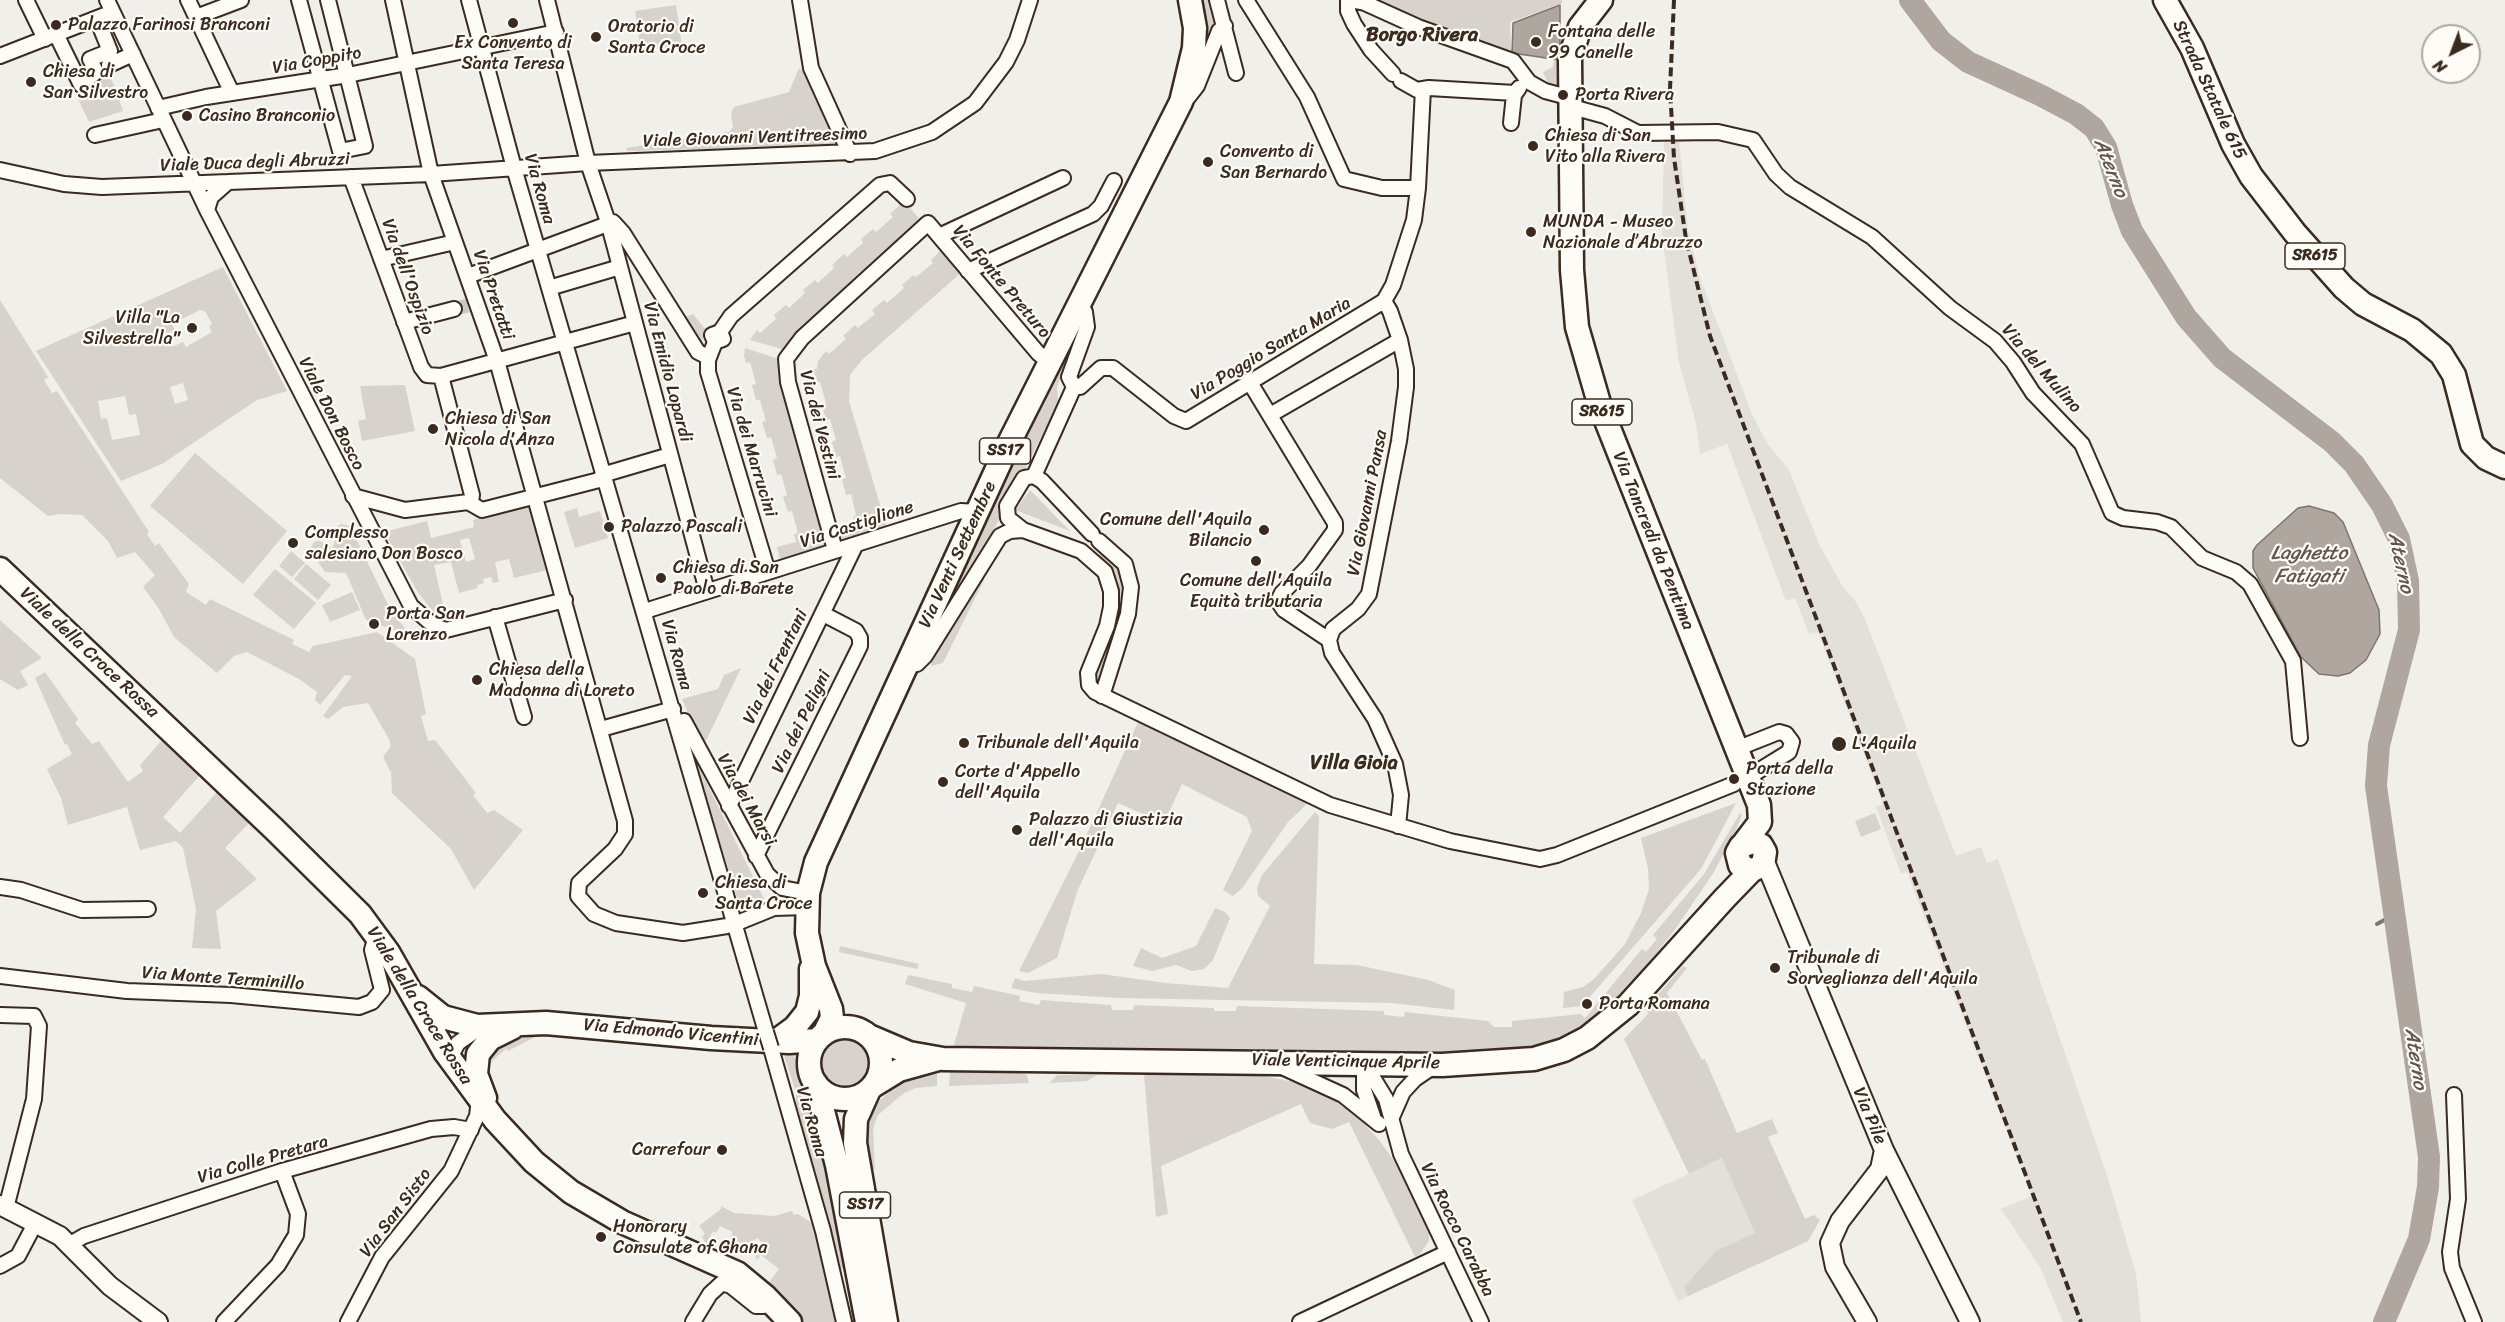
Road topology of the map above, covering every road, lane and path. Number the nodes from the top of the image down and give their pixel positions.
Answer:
1 (26, 0) edge
2 (188, 0) edge
3 (241, 0) edge
4 (299, 0) edge
5 (328, 0) edge
6 (393, 0) edge
7 (469, 0) edge
8 (547, 0) edge
9 (800, 0) edge
10 (1030, 0) edge
11 (1190, 0) edge
12 (1217, 0) edge
13 (1246, 0) edge
14 (1349, 0) edge
15 (1601, 0) edge
16 (2166, 0) edge
17 (110, 6) edge
18 (196, 17) junction
19 (97, 19) junction
20 (1225, 26) junction
21 (556, 32) junction
22 (50, 36) junction
23 (481, 47) junction
24 (133, 54) junction
25 (0, 56) edge
26 (409, 62) junction
27 (109, 65) dead end
28 (1236, 74) dead end
29 (348, 75) junction
30 (322, 80) junction
31 (1526, 80) junction
32 (1423, 89) junction
33 (232, 93) junction
34 (1515, 93) junction
35 (1567, 98) junction
36 (1181, 102) junction
37 (160, 114) junction
38 (1511, 123) dead end
39 (95, 135) dead end
40 (850, 154) junction
41 (588, 163) junction
42 (514, 168) junction
43 (0, 170) edge
44 (431, 174) junction
45 (351, 177) junction
46 (1063, 178) dead end
47 (1114, 181) dead end
48 (228, 182) junction
49 (193, 183) junction
50 (1418, 188) junction
51 (907, 199) dead end
52 (207, 210) junction
53 (608, 222) junction
54 (928, 223) joint
55 (939, 236) junction
56 (455, 242) junction
57 (538, 249) junction
58 (381, 260) junction
59 (620, 267) junction
60 (968, 271) junction
61 (468, 276) junction
62 (549, 288) junction
63 (1384, 301) junction
64 (1077, 307) junction
65 (454, 309) tunnel mouth
66 (404, 322) junction
67 (635, 323) junction
68 (1400, 340) junction
69 (565, 341) junction
70 (708, 357) junction
71 (497, 361) junction
72 (1049, 362) junction
73 (441, 376) junction
74 (1248, 381) junction
75 (1074, 387) junction
76 (1270, 415) junction
77 (670, 455) junction
78 (2505, 467) edge
79 (1034, 476) junction
80 (603, 477) junction
81 (353, 496) junction
82 (535, 497) junction
83 (471, 502) junction
84 (977, 512) junction
85 (1023, 530) junction
86 (1095, 538) junction
87 (856, 544) junction
88 (835, 550) junction
89 (1084, 553) junction
90 (0, 569) edge
91 (768, 572) junction
92 (707, 591) junction
93 (565, 600) junction
94 (645, 610) junction
95 (828, 611) junction
96 (495, 617) junction
97 (1329, 640) junction
98 (907, 665) junction
99 (1102, 696) junction
100 (672, 706) junction
101 (524, 717) dead end
102 (601, 729) junction
103 (2300, 738) dead end
104 (1736, 749) junction
105 (1740, 782) junction
106 (729, 806) junction
107 (1398, 826) junction
108 (756, 856) junction
109 (1752, 859) junction
110 (770, 878) junction
111 (0, 887) edge
112 (807, 900) junction
113 (148, 909) dead end
114 (769, 909) junction
115 (742, 921) dead end
116 (727, 926) dead end
117 (379, 938) junction
118 (809, 947) junction
119 (0, 976) edge
120 (406, 982) junction
121 (822, 985) junction
122 (0, 1015) edge
123 (525, 1024) junction
124 (482, 1026) junction
125 (865, 1033) junction
126 (821, 1036) junction
127 (771, 1041) junction
128 (943, 1059) junction
129 (1264, 1061) junction
130 (453, 1063) junction
131 (1364, 1063) junction
132 (1438, 1064) junction
133 (816, 1084) junction
134 (871, 1088) junction
135 (2454, 1095) dead end
136 (483, 1120) junction
137 (1386, 1123) junction
138 (1884, 1150) junction
139 (282, 1171) junction
140 (1869, 1185) junction
141 (1902, 1188) junction
142 (3, 1206) edge
143 (36, 1222) junction
144 (70, 1244) junction
145 (1448, 1252) junction
146 (0, 1266) edge
147 (770, 1301) junction
148 (158, 1322) edge
149 (224, 1322) edge
150 (348, 1322) edge
151 (693, 1322) edge
152 (790, 1322) edge
153 (844, 1322) edge
154 (867, 1322) edge
155 (886, 1322) edge
156 (1300, 1322) edge
157 (1481, 1322) edge
158 (1867, 1322) edge
159 (1970, 1322) edge
160 (2474, 1322) edge

1 - 22 street
2 - 18 street
3 - 18 street
4 - 30 street
5 - 29 street
6 - 26 street, Via Pretatti
7 - 23 street, Via Roma
8 - 21 street, Via Emidio Lopardi
9 - 40 street
10 - 40 street, Viale Giovanni Ventitreesimo
11 - 36 main road, Via Venti Settembre / SS17
12 - 20 street
13 - 50 street
14 - 31 street
14 - 32 street
15 - 35 main road, SR615
16 - 78 main road, Strada Statale 615 / SR615
17 - 19 street
17 - 24 street, Viale Don Bosco
18 - 33 street
19 - 22 street
19 - 22 street
20 - 28 street
20 - 36 street
21 - 23 street, Via Coppito
21 - 41 street, Via Emidio Lopardi
22 - 25 street
23 - 26 street, Via Coppito
23 - 42 street, Via Roma
24 - 27 street
24 - 37 street, Viale Don Bosco
26 - 29 street, Via Coppito
26 - 44 street, Via Pretatti
29 - 30 street, Via Coppito
29 - 30 street
30 - 33 street, Via Coppito
31 - 34 street
31 - 35 street
32 - 34 street
32 - 50 street
33 - 37 street, Via Coppito
34 - 38 street
35 - 103 street, Via del Mulino
35 - 104 main road, Via Tancredi da Pentima / SR615
36 - 64 main road, Via Venti Settembre / SS17
37 - 39 street, Via Coppito
37 - 49 street, Viale Don Bosco
40 - 41 street, Viale Giovanni Ventitreesimo
41 - 42 street, Viale Giovanni Ventitreesimo
41 - 53 street, Via Emidio Lopardi
42 - 44 street, Viale Duca degli Abruzzi
42 - 57 street, Via Roma
43 - 49 street, Viale Duca degli Abruzzi
44 - 45 street, Viale Duca degli Abruzzi
44 - 56 street, Via Pretatti
45 - 48 street, Viale Duca degli Abruzzi
45 - 58 street, Via dell'Ospizio
46 - 55 street
47 - 60 street
48 - 49 street, Viale Duca degli Abruzzi
48 - 52 street
49 - 52 street, Viale Don Bosco
50 - 63 street
51 - 70 street
52 - 81 street, Viale Don Bosco
53 - 57 street
53 - 59 street, Via Emidio Lopardi
53 - 70 street
54 - 55 street, Via Fonte Preturo
54 - 88 street, Via dei Vestini
55 - 60 street, Via Fonte Preturo
56 - 58 street
56 - 61 street, Via Pretatti
57 - 61 street
57 - 62 street, Via Roma
58 - 66 street, Via dell'Ospizio
59 - 62 street
59 - 67 street, Via Emidio Lopardi
60 - 72 street, Via Fonte Preturo
61 - 71 street, Via Pretatti
62 - 69 street, Via Roma
63 - 68 street, Via Giovanni Pansa
63 - 74 street, Via Poggio Santa Maria
64 - 72 main road, Via Venti Settembre / SS17
64 - 75 street
65 - 66 street
66 - 73 street, Via dell'Ospizio
67 - 69 street
67 - 77 street, Via Emidio Lopardi
68 - 76 street
68 - 97 street, Via Giovanni Pansa
69 - 71 street
69 - 80 street, Via Roma
70 - 91 street, Via dei Marrucini
71 - 73 street
71 - 82 street, Via Pretatti
72 - 84 main road, Via Venti Settembre / SS17
73 - 83 street
74 - 75 street, Via Poggio Santa Maria
74 - 76 street
75 - 79 street
76 - 97 street
77 - 80 street
77 - 92 street, Via Emidio Lopardi
79 - 85 street
79 - 86 street
80 - 82 street
80 - 94 street, Via Roma
81 - 83 street
81 - 96 street, Viale Don Bosco
82 - 83 street
82 - 93 street, Via Pretatti
84 - 87 street, Via Castiglione
84 - 98 main road, Via Venti Settembre / SS17
85 - 89 street
85 - 98 street
86 - 89 street
86 - 99 street
87 - 88 street, Via Castiglione
87 - 95 street, Via dei Frentani
88 - 91 street, Via Castiglione
89 - 99 street
90 - 117 main road, Viale della Croce Rossa
91 - 92 street, Via Castiglione
92 - 94 street, Via Castiglione
93 - 96 street
93 - 102 street, Via Pretatti
94 - 100 street, Via Roma
95 - 106 street, Via dei Frentani
95 - 108 street, Via dei Peligni
96 - 101 street
97 - 107 street
98 - 112 main road, Via Venti Settembre / SS17
99 - 107 street
100 - 102 street
100 - 106 street, Via dei Marsi
100 - 127 street, Via Roma
102 - 116 street, Via Pretatti
104 - 105 main road, SR615
104 - 105 street
105 - 107 street
105 - 109 main road, SR615
106 - 108 street, Via dei Marsi
108 - 110 street, Via dei Marsi
109 - 132 main road, Viale Venticinque Aprile
109 - 138 street, Via Pile
110 - 112 street
110 - 114 street
111 - 113 street
112 - 114 street
112 - 118 main road, Via Venti Settembre / SS17
114 - 115 street
117 - 119 street, Via Monte Terminillo
117 - 120 main road, Viale della Croce Rossa
118 - 121 main road, Via Venti Settembre / SS17
118 - 127 main road
120 - 124 main road, Via Edmondo Vicentini
120 - 130 main road, Viale della Croce Rossa
121 - 125 main road, Via Venti Settembre / SS17
121 - 126 main road, Via Venti Settembre / SS17
122 - 142 street
123 - 124 main road, Via Edmondo Vicentini
123 - 127 main road, Via Edmondo Vicentini
123 - 136 main road, Via Edmondo Vicentini
124 - 130 street
125 - 126 main road
125 - 128 main road, Viale Venticinque Aprile
125 - 134 main road
126 - 127 main road, Via Edmondo Vicentini
126 - 133 main road
127 - 153 street, Via Roma
128 - 129 main road, Viale Venticinque Aprile
128 - 134 main road, Viale Venticinque Aprile
129 - 131 main road, Viale Venticinque Aprile
129 - 137 street
130 - 136 main road, Viale della Croce Rossa
131 - 132 main road, Viale Venticinque Aprile
131 - 137 street, Via Rocco Carabba
132 - 137 street
133 - 134 main road
133 - 154 main road, SS17
134 - 155 main road, SS17
135 - 160 street
136 - 139 street, Via Colle Pretara
136 - 147 main road, Viale della Croce Rossa
136 - 150 street, Via San Sisto
137 - 145 street, Via Rocco Carabba
138 - 140 street
138 - 141 street, Via Pile
139 - 144 street, Via Colle Pretara
139 - 149 street
140 - 141 street
140 - 158 street
141 - 159 street, Via Pile
142 - 143 street
143 - 144 street
143 - 146 street
144 - 148 street
145 - 156 street
145 - 157 street, Via Rocco Carabba
147 - 151 street
147 - 152 main road, Viale della Croce Rossa

